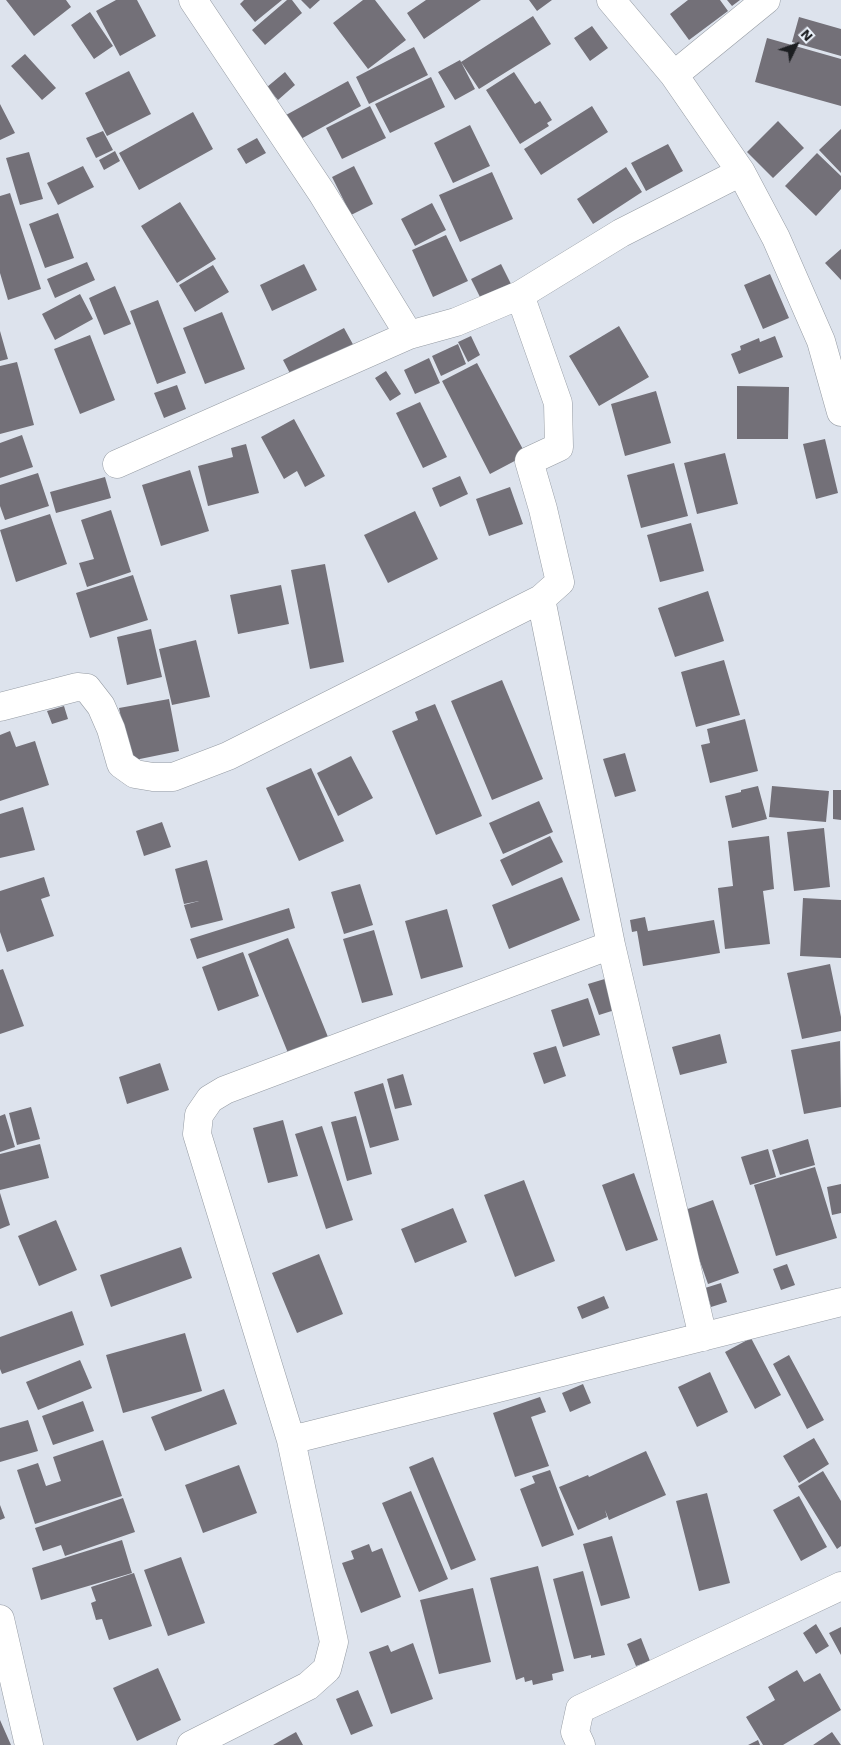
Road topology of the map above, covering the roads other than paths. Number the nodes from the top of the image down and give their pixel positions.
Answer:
1 (193, 0) edge
2 (611, 0) edge
3 (766, 0) edge
4 (674, 75) junction
5 (741, 172) junction
6 (520, 295) junction
7 (409, 335) junction
8 (831, 337) edge
9 (841, 412) edge
10 (117, 464) dead end
11 (541, 599) junction
12 (0, 708) edge
13 (611, 945) junction
14 (841, 1302) edge
15 (703, 1337) junction
16 (291, 1440) junction
17 (841, 1586) edge
18 (0, 1619) edge
19 (29, 1745) edge
20 (191, 1745) edge
21 (580, 1745) edge

1 - 7 street
2 - 4 street
3 - 4 street
4 - 5 street
5 - 6 street
5 - 8 street
6 - 7 street
6 - 11 street
7 - 10 street
8 - 9 street
11 - 12 street
11 - 13 street
13 - 15 street
13 - 16 street
14 - 15 street
15 - 16 street
16 - 20 street
17 - 21 street
18 - 19 street

